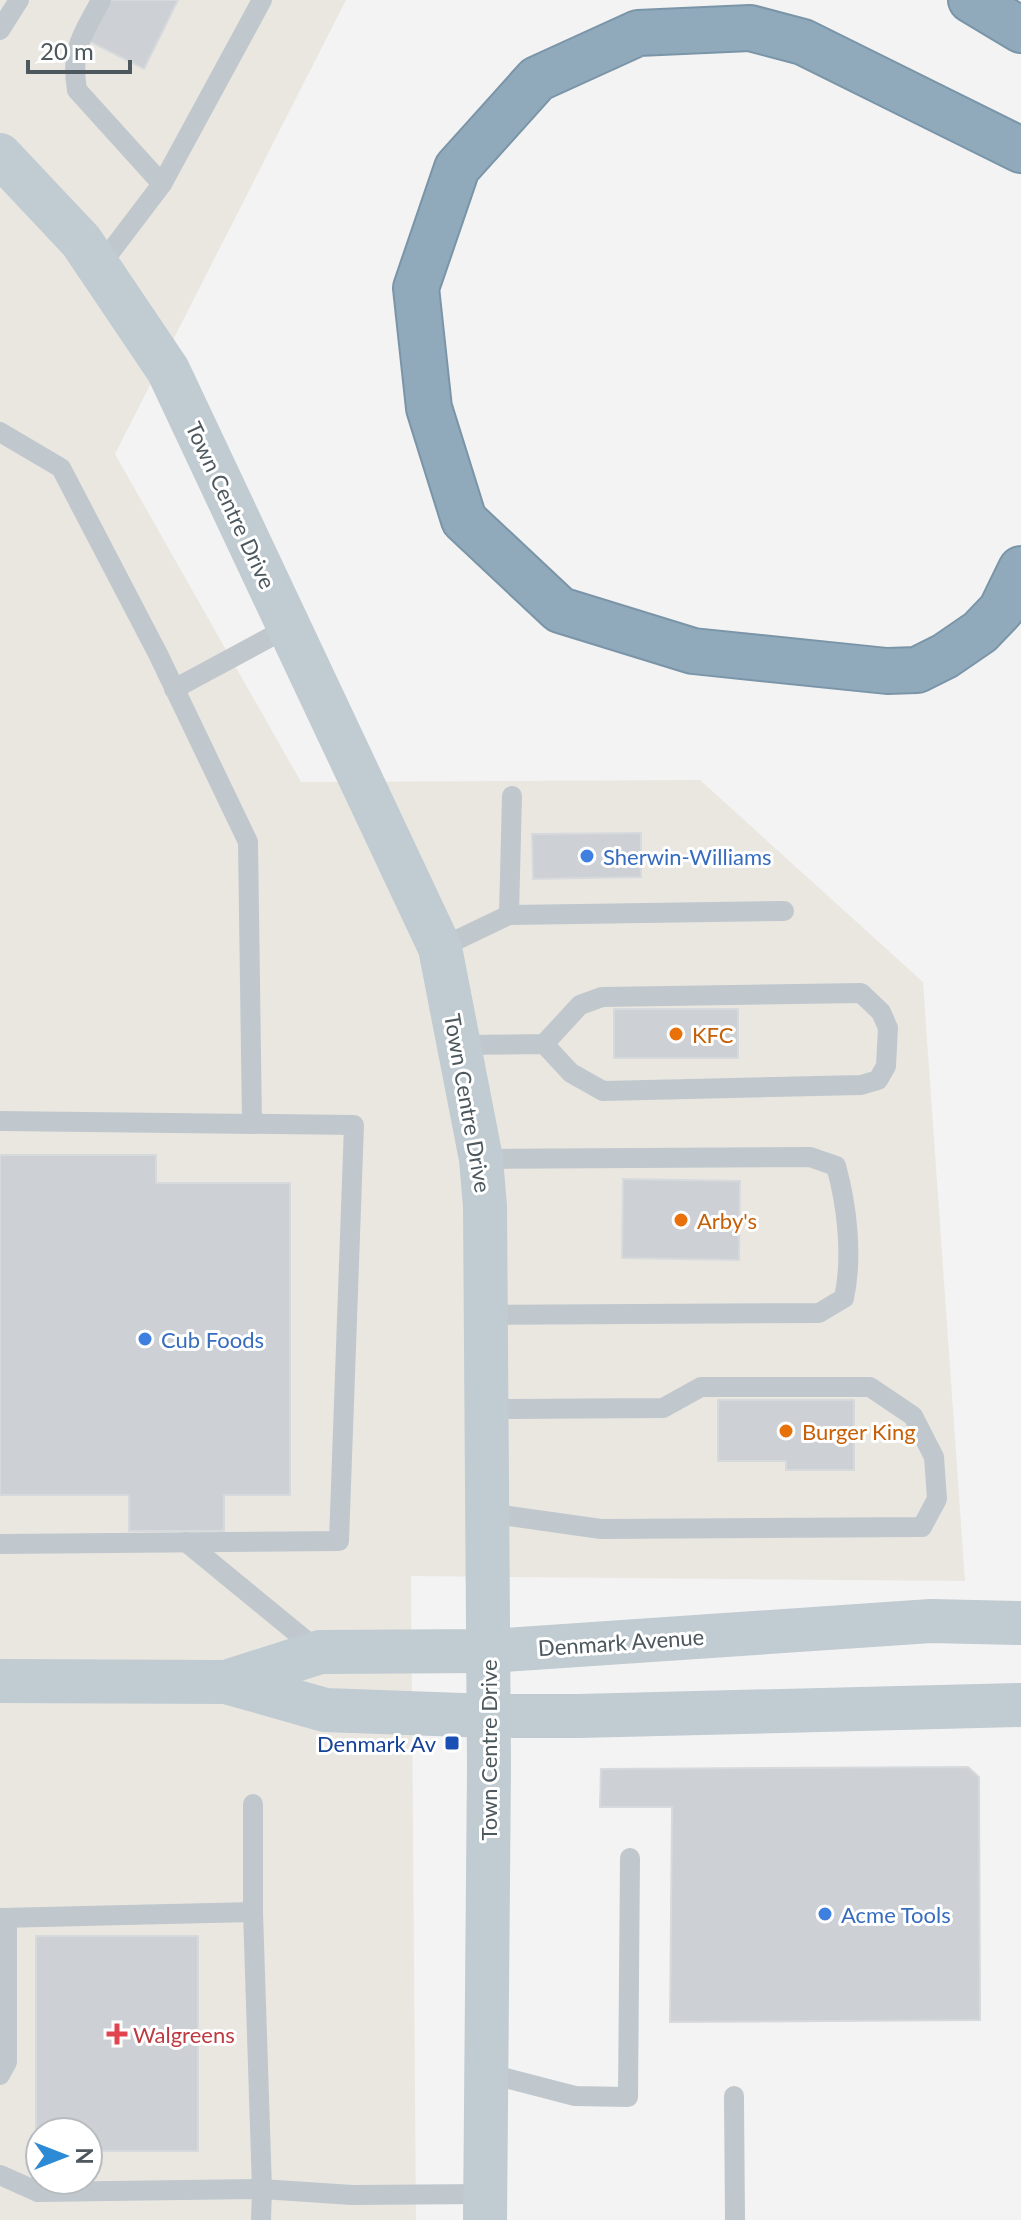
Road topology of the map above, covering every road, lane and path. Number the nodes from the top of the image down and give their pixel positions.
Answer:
1 (101, 0) edge
2 (262, 0) edge
3 (14, 2) edge
4 (0, 30) edge
5 (1021, 150) edge
6 (0, 155) edge
7 (162, 184) junction
8 (99, 267) junction
9 (0, 432) edge
10 (1021, 569) edge
11 (289, 627) junction
12 (174, 689) junction
13 (512, 796) dead end
14 (784, 911) dead end
15 (509, 915) junction
16 (440, 948) junction
17 (544, 1044) junction
18 (459, 1045) junction
19 (0, 1121) edge
20 (252, 1124) junction
21 (481, 1159) junction
22 (487, 1315) junction
23 (488, 1409) junction
24 (488, 1513) junction
25 (186, 1542) junction
26 (0, 1544) edge
27 (1021, 1623) edge
28 (489, 1651) junction
29 (320, 1652) junction
30 (0, 1681) edge
31 (226, 1682) junction
32 (1021, 1705) edge
33 (489, 1716) junction
34 (253, 1804) dead end
35 (630, 1858) dead end
36 (253, 1912) junction
37 (3, 1918) edge
38 (486, 2073) junction
39 (0, 2075) edge
40 (734, 2096) dead end
41 (0, 2175) edge
42 (262, 2189) junction
43 (485, 2207) edge
44 (261, 2220) edge
45 (735, 2220) edge

1 - 7 lane
2 - 7 lane
3 - 4 lane
5 - 10 highway
6 - 8 street, Town Centre Drive
7 - 8 lane
8 - 11 street, Town Centre Drive
9 - 12 lane
11 - 12 lane
11 - 16 street, Town Centre Drive
12 - 20 lane
13 - 15 lane
14 - 15 lane
15 - 16 lane
16 - 18 street, Town Centre Drive
17 - 17 lane
17 - 18 lane
18 - 21 street, Town Centre Drive
19 - 20 lane
20 - 25 lane
21 - 22 street, Town Centre Drive
21 - 22 lane
22 - 23 street, Town Centre Drive
23 - 24 street, Town Centre Drive
23 - 24 lane
24 - 28 street, Town Centre Drive
25 - 26 lane
25 - 29 lane
27 - 28 street, Denmark Avenue
28 - 29 street, Denmark Avenue
28 - 33 street, Town Centre Drive
29 - 31 street, Denmark Avenue
30 - 31 street, Denmark Avenue
31 - 33 street, Denmark Avenue
32 - 33 street, Denmark Avenue
33 - 38 street, Town Centre Drive
34 - 36 lane
35 - 38 lane
36 - 37 lane
36 - 42 lane
37 - 39 lane
38 - 43 street, Town Centre Drive
40 - 45 lane
41 - 42 lane
42 - 43 lane
42 - 44 lane

